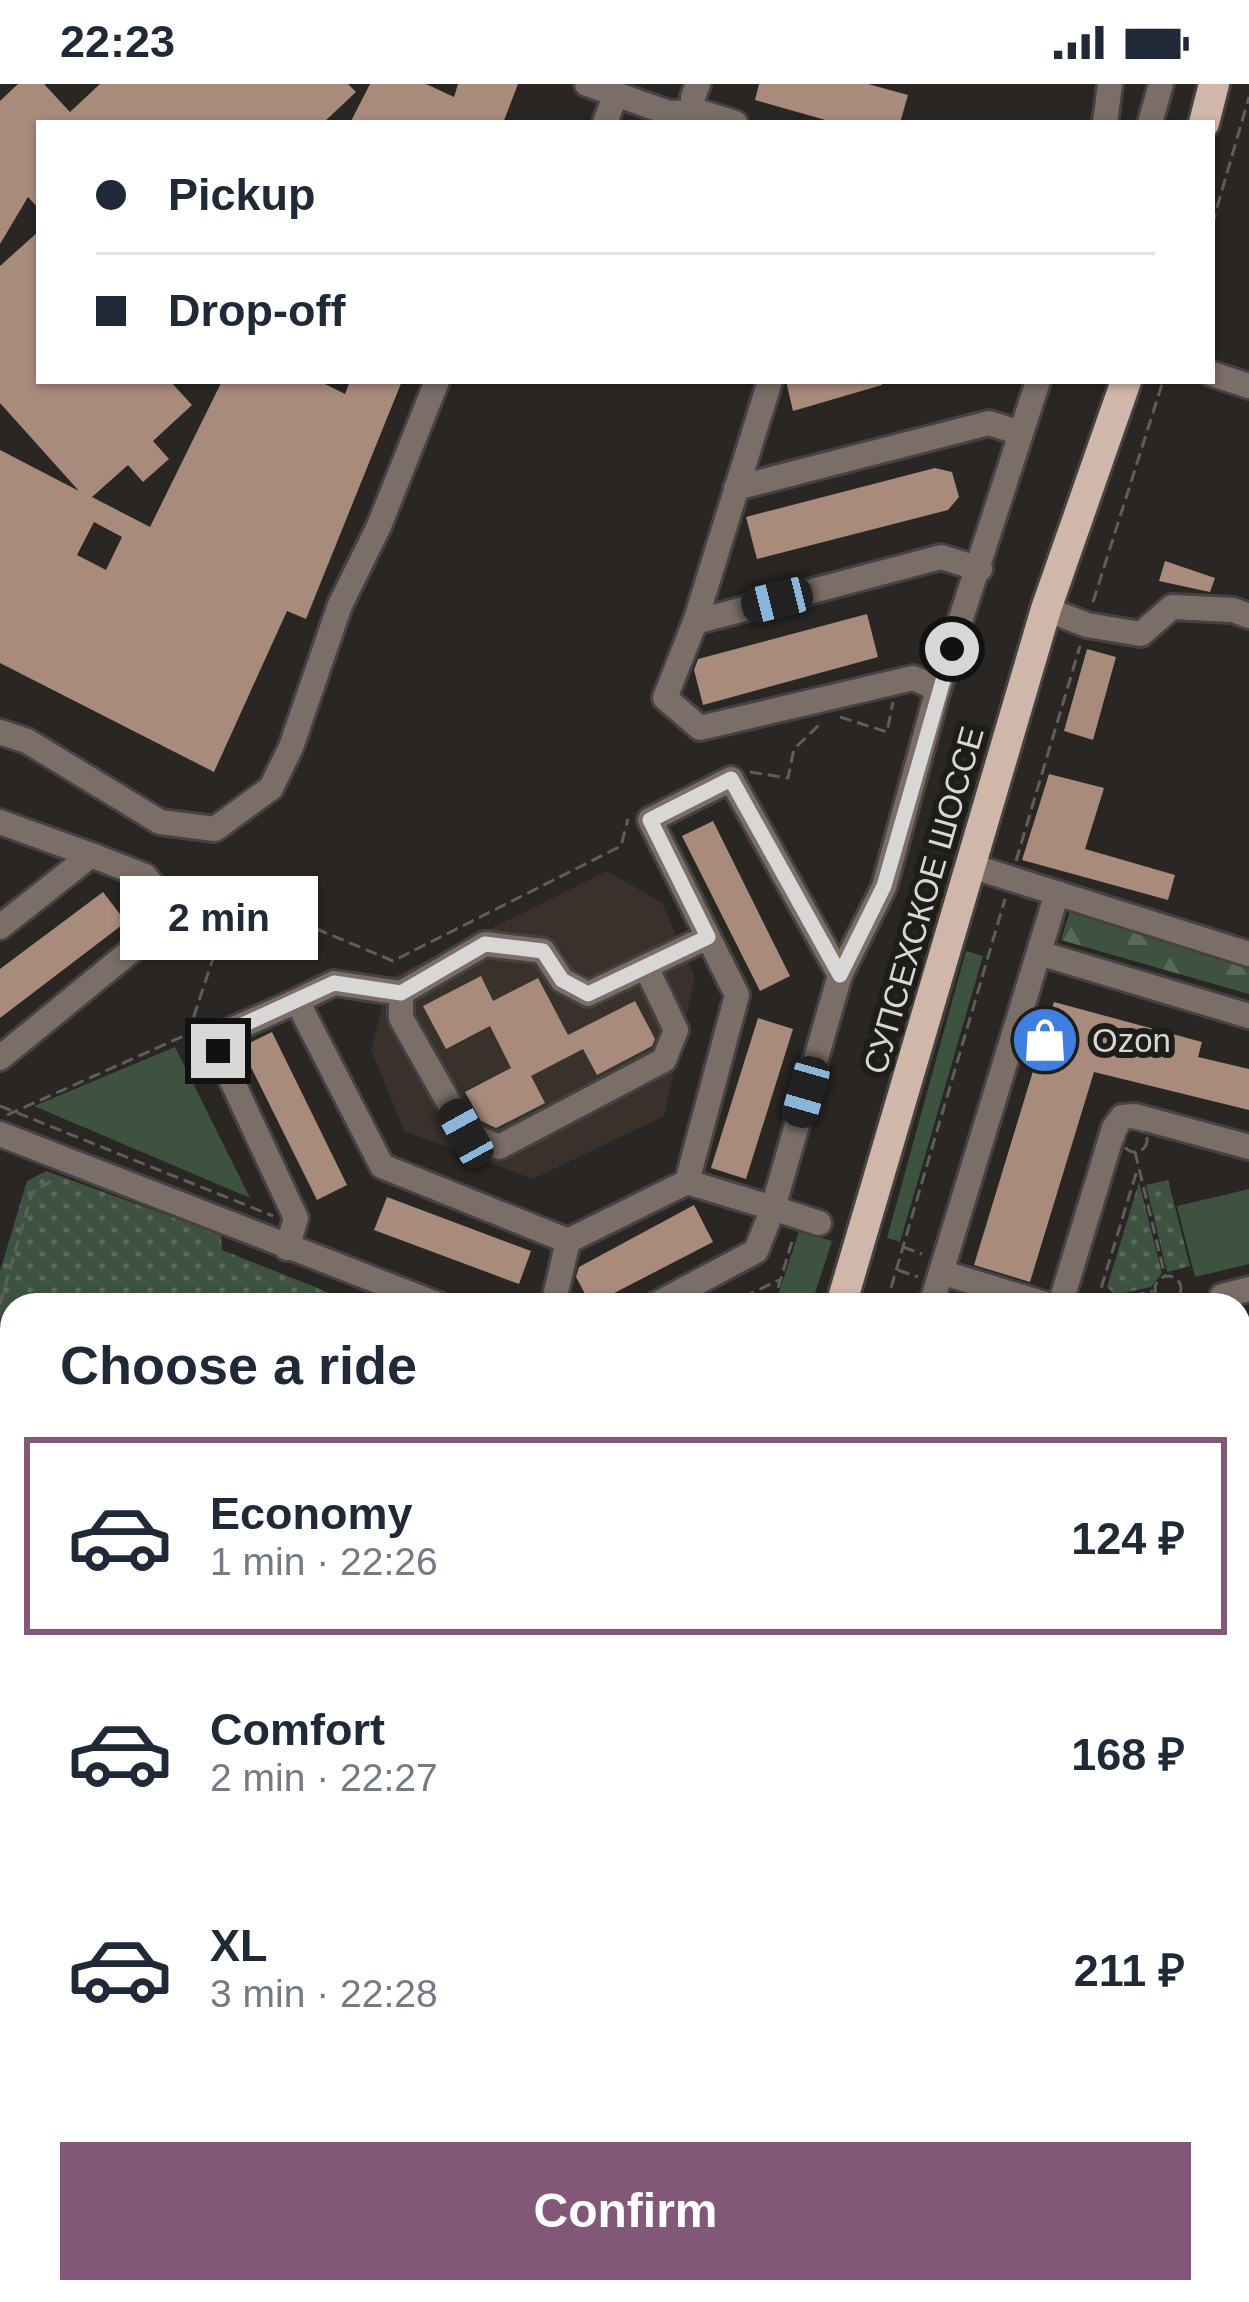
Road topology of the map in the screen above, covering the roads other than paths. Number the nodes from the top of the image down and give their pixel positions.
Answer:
1 (587, 84) edge
2 (1111, 84) edge
3 (1161, 84) edge
4 (1214, 84) edge
5 (725, 120) edge
6 (1105, 120) edge
7 (1151, 120) edge
8 (1205, 120) edge
9 (1215, 375) edge
10 (435, 384) edge
11 (769, 384) edge
12 (1037, 384) edge
13 (1125, 384) edge
14 (1249, 386) edge
15 (1021, 433) junction
16 (736, 488) junction
17 (980, 569) junction
18 (1046, 609) junction
19 (1249, 616) edge
20 (695, 622) junction
21 (938, 689) junction
22 (0, 732) edge
23 (0, 822) edge
24 (91, 855) junction
25 (970, 866) junction
26 (1057, 893) junction
27 (0, 927) edge
28 (708, 937) junction
29 (1039, 953) junction
30 (1249, 954) edge
31 (647, 969) junction
32 (840, 975) junction
33 (401, 993) junction
34 (297, 1000) junction
35 (1249, 1016) edge
36 (0, 1058) edge
37 (0, 1134) edge
38 (1249, 1147) edge
39 (687, 1182) junction
40 (773, 1208) junction
41 (810, 1220) road end
42 (568, 1241) junction
43 (287, 1248) junction
44 (930, 1268) junction
45 (407, 1293) edge
46 (556, 1293) edge
47 (678, 1293) edge
48 (845, 1293) edge
49 (931, 1293) edge
50 (1010, 1293) edge
51 (1064, 1293) edge

1 - 5 street
2 - 6 street
3 - 7 street
4 - 8 main road
9 - 14 street
10 - 22 street
11 - 16 street
12 - 15 street
13 - 18 main road, СУПСЕХСКОЕ ШОССЕ
15 - 16 street
15 - 17 street
16 - 20 street
17 - 20 street
17 - 21 street
18 - 19 street
18 - 25 main road, СУПСЕХСКОЕ ШОССЕ
20 - 21 street
21 - 32 street
23 - 24 street
24 - 27 street
24 - 36 street
25 - 26 street
25 - 48 main road, СУПСЕХСКОЕ ШОССЕ
26 - 29 street
26 - 30 street
28 - 31 street
28 - 32 street
28 - 39 street
29 - 35 street
29 - 44 street
31 - 33 street
31 - 33 street
32 - 40 street
33 - 34 street
34 - 42 street
34 - 43 street
37 - 43 street
38 - 51 street
39 - 40 street
39 - 42 street
40 - 41 street
40 - 47 street
42 - 46 street
43 - 45 street
44 - 49 street
44 - 50 street

